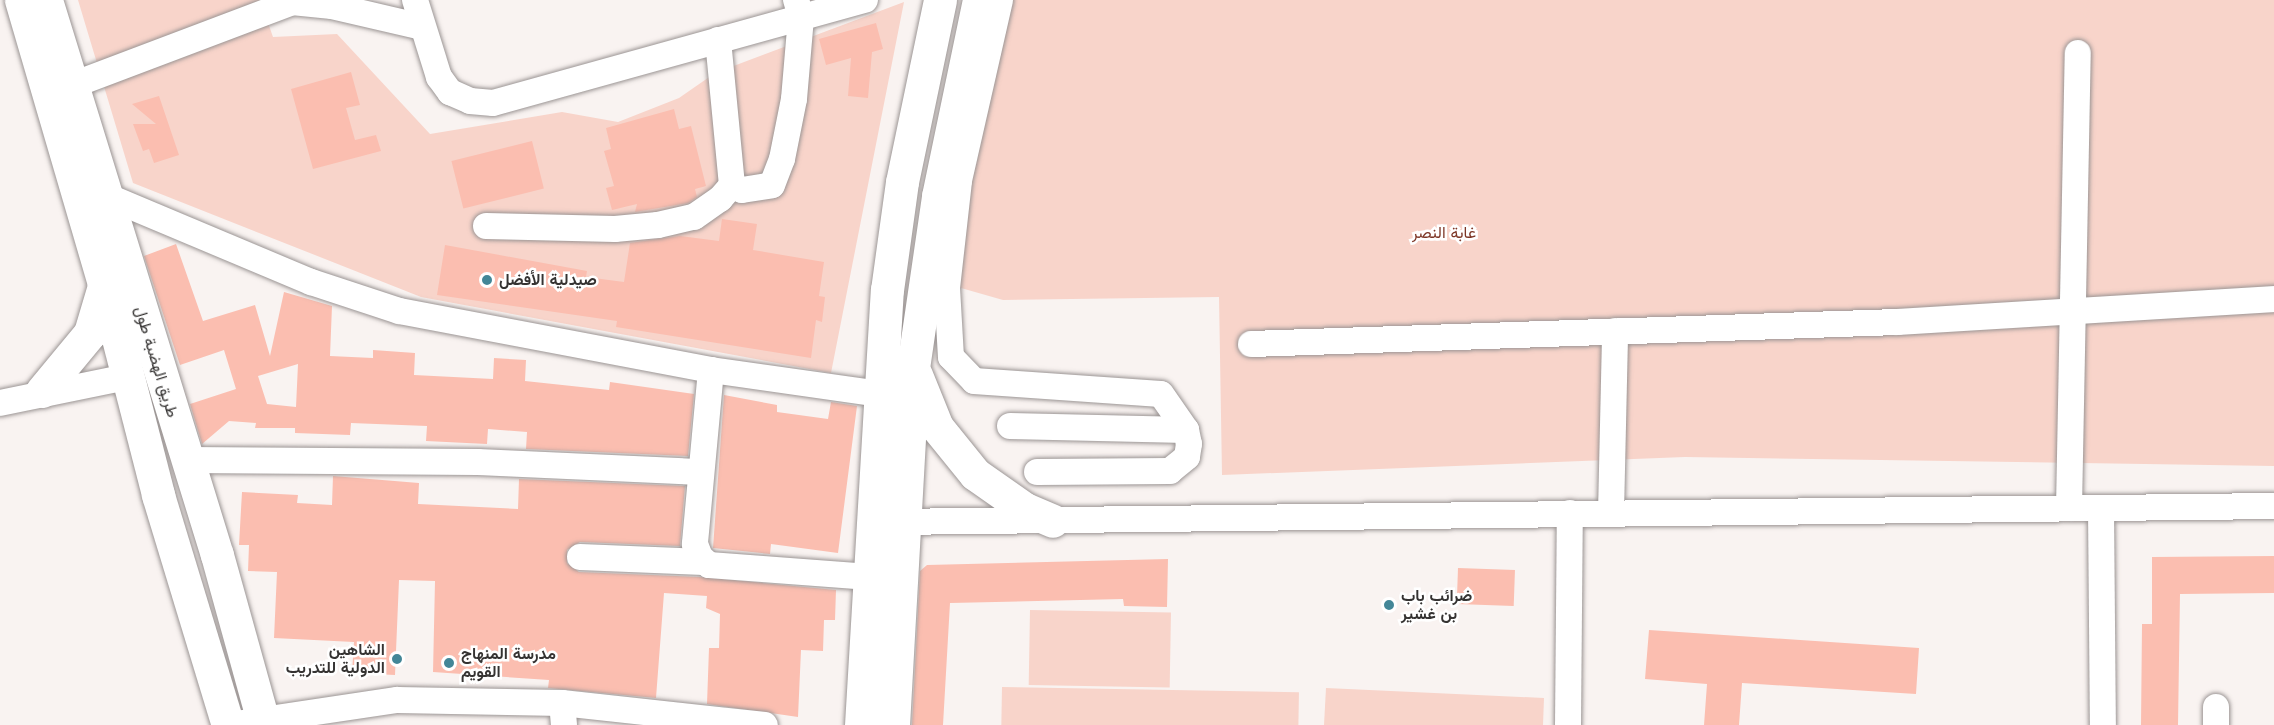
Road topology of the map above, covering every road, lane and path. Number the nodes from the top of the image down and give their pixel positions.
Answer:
1 (21, 0) edge
2 (46, 0) edge
3 (415, 0) edge
4 (865, 0) edge
5 (940, 0) edge
6 (979, 0) edge
7 (1000, 0) edge
8 (292, 1) edge
9 (798, 9) edge
10 (422, 27) junction
11 (718, 40) junction
12 (2078, 53) dead end
13 (59, 90) junction
14 (732, 185) junction
15 (104, 195) junction
16 (486, 226) dead end
17 (105, 284) junction
18 (2274, 299) edge
19 (2071, 311) junction
20 (1615, 330) junction
21 (1251, 344) dead end
22 (913, 368) junction
23 (711, 370) junction
24 (127, 377) junction
25 (42, 391) junction
26 (879, 394) junction
27 (0, 403) edge
28 (1010, 426) dead end
29 (1186, 430) junction
30 (186, 460) junction
31 (701, 472) junction
32 (1037, 472) dead end
33 (2274, 506) edge
34 (2069, 508) junction
35 (2101, 508) junction
36 (1570, 513) junction
37 (1611, 513) junction
38 (887, 521) junction
39 (1053, 521) junction
40 (580, 557) dead end
41 (704, 562) junction
42 (870, 577) junction
43 (563, 714) edge
44 (263, 722) edge
45 (228, 725) edge
46 (765, 725) edge
47 (861, 725) edge
48 (893, 725) edge
49 (1569, 725) edge
50 (2103, 725) edge

1 - 13 main road, طريق الهضبة طول
2 - 13 main road, طريق الهضبة طول
3 - 10 street
4 - 9 street
5 - 26 main road
6 - 22 main road
7 - 29 street
8 - 10 street
8 - 13 street
9 - 11 street
9 - 14 street
10 - 11 street
11 - 14 street
12 - 19 street
13 - 15 main road, طريق الهضبة طول
13 - 17 main road, طريق الهضبة طول
14 - 16 street
15 - 23 street
15 - 30 main road, طريق الهضبة طول
17 - 24 main road, طريق الهضبة طول
17 - 25 main road
18 - 19 street
19 - 20 street
19 - 34 street
20 - 21 street
20 - 37 street
22 - 38 main road
22 - 39 main road
23 - 26 street
23 - 31 street
24 - 25 street
24 - 45 main road, طريق الهضبة طول
25 - 27 street
26 - 38 main road
28 - 29 street
29 - 32 street
30 - 31 street
30 - 44 main road, طريق الهضبة طول
31 - 41 street
33 - 35 street
34 - 35 street
34 - 37 street
35 - 50 street
36 - 37 street
36 - 39 street
36 - 49 street
38 - 39 street
38 - 42 main road
38 - 48 main road
40 - 41 street
41 - 42 street
42 - 47 main road
43 - 44 street
43 - 46 street
44 - 45 street

